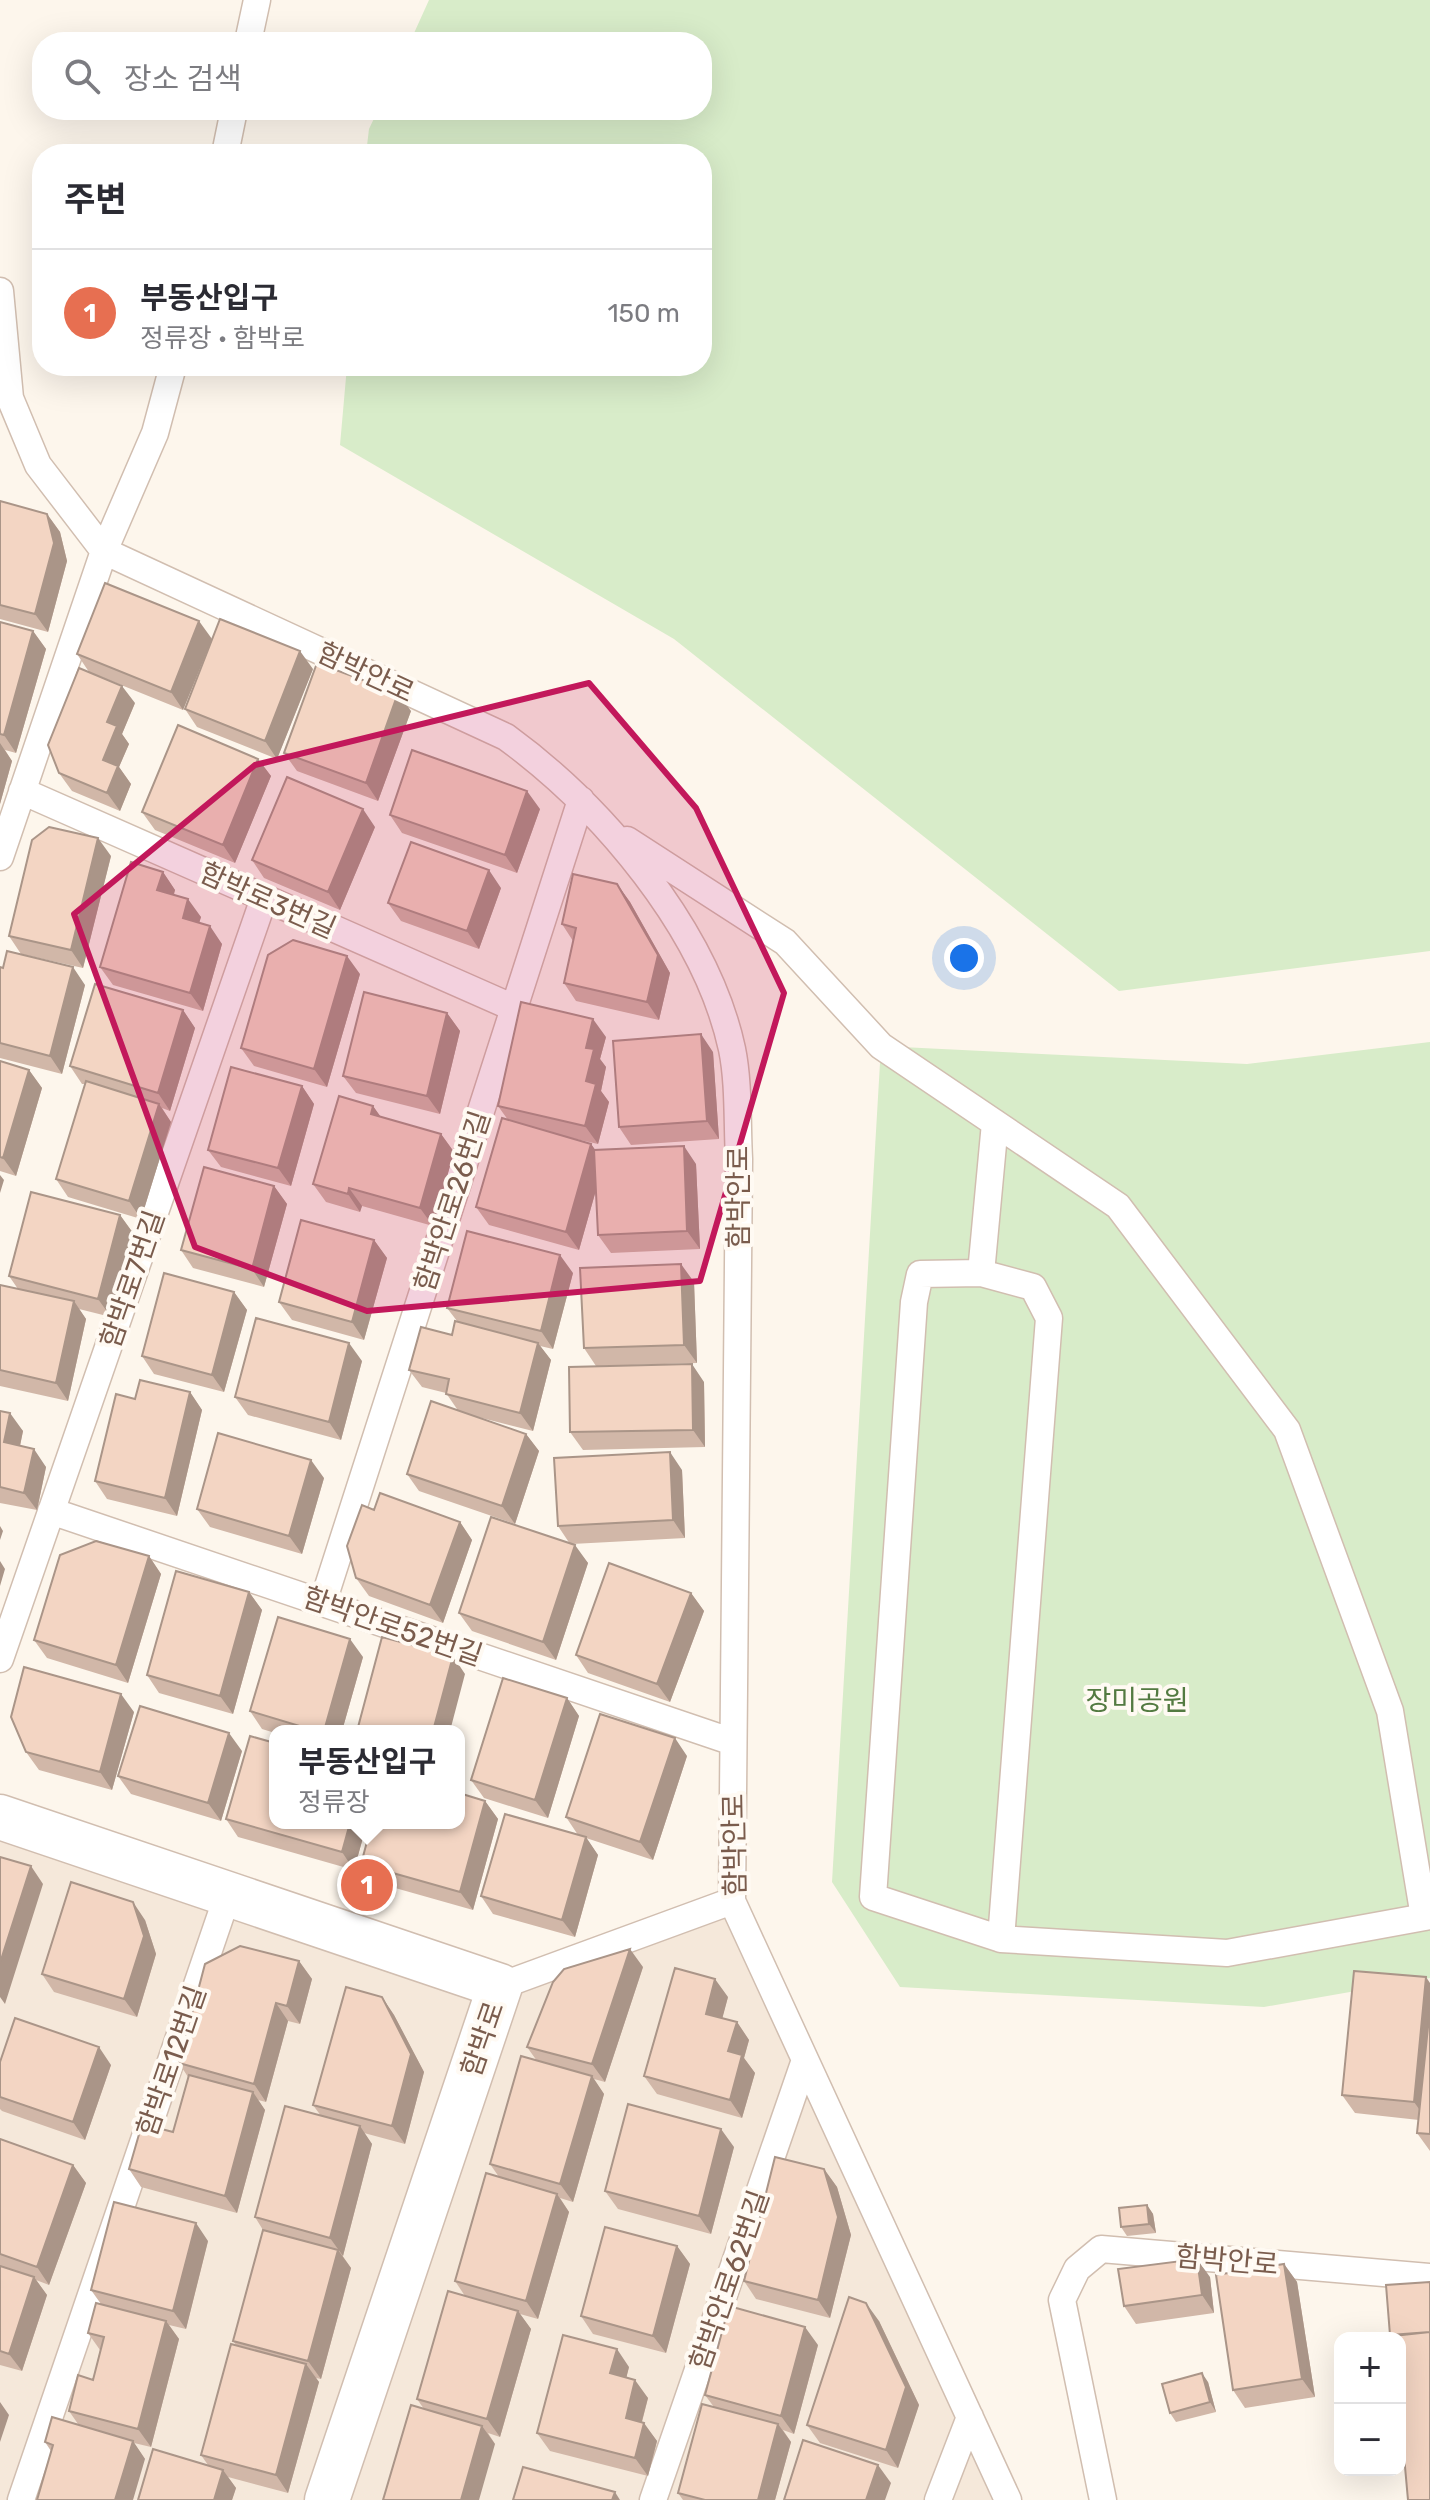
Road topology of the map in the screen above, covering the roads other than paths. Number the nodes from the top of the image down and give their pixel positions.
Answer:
1 (257, 0) edge
2 (250, 32) edge
3 (232, 120) edge
4 (227, 144) edge
5 (0, 291) edge
6 (170, 376) edge
7 (104, 551) junction
8 (22, 791) junction
9 (581, 800) junction
10 (608, 828) junction
11 (0, 857) edge
12 (264, 898) junction
13 (514, 1008) junction
14 (995, 1123) junction
15 (981, 1273) junction
16 (51, 1511) junction
17 (323, 1602) junction
18 (0, 1659) edge
19 (733, 1742) junction
20 (0, 1817) edge
21 (228, 1894) junction
22 (732, 1901) junction
23 (1427, 1916) edge
24 (1001, 1939) junction
25 (500, 1986) junction
26 (805, 2060) junction
27 (1430, 2277) edge
28 (970, 2417) junction
29 (21, 2500) edge
30 (327, 2500) edge
31 (653, 2500) edge
32 (938, 2500) edge
33 (1008, 2500) edge
34 (1103, 2500) edge

1 - 2 lane
3 - 4 lane
5 - 7 lane, 함박안로
6 - 7 lane
7 - 8 lane
7 - 9 lane, 함박안로
8 - 11 lane
8 - 12 lane, 함박로3번길
9 - 10 lane, 함박안로
9 - 13 lane, 함박안로26번길
10 - 14 lane
10 - 19 lane, 함박안로
12 - 13 lane, 함박로3번길
12 - 16 lane, 함박로7번길
13 - 17 lane, 함박안로26번길
14 - 15 lane
14 - 23 lane
15 - 24 lane
15 - 24 lane
16 - 17 lane, 함박안로52번길
16 - 18 lane, 함박로7번길
17 - 19 lane, 함박안로52번길
19 - 22 lane, 함박안로
20 - 21 street, 함박로
21 - 25 street, 함박로
21 - 29 lane, 함박로12번길
22 - 25 lane
22 - 26 lane, 함박안로
23 - 24 lane
25 - 30 street, 함박로
26 - 28 lane, 함박안로
26 - 31 lane, 함박안로62번길
27 - 34 lane, 함박안로
28 - 32 lane
28 - 33 lane, 함박안로

